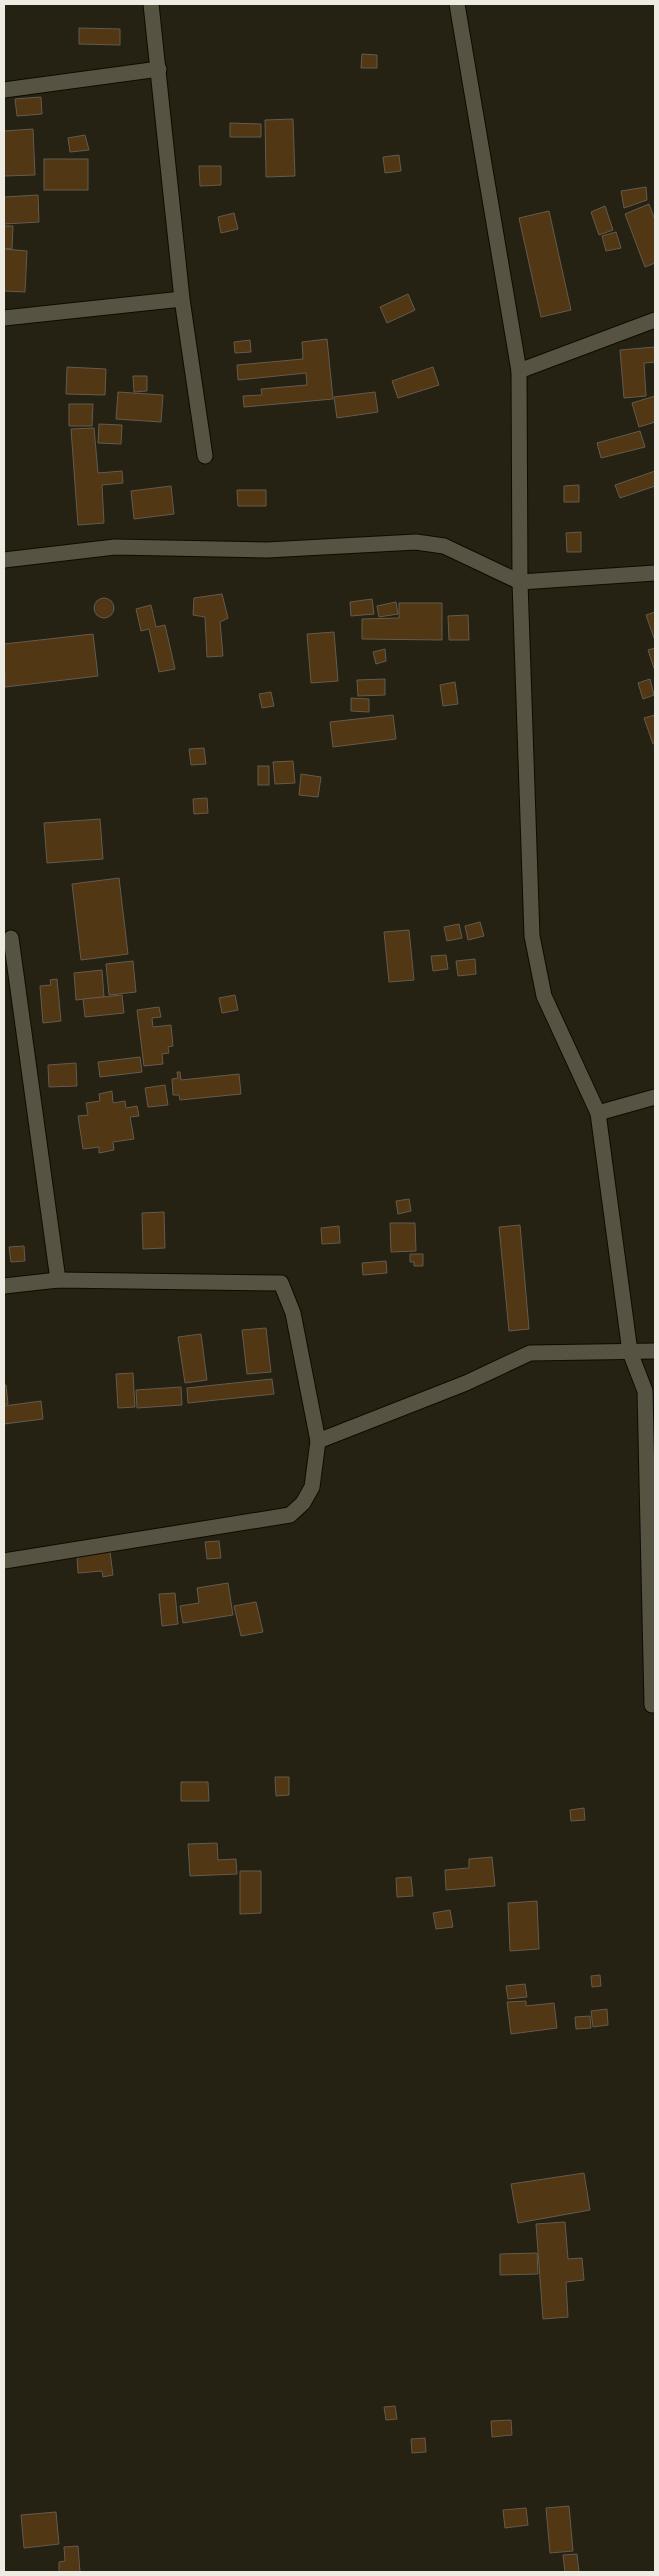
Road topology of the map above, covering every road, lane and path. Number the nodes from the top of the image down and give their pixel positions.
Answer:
1 (151, 4) edge
2 (457, 4) edge
3 (159, 69) junction
4 (4, 90) edge
5 (182, 299) junction
6 (4, 318) edge
7 (655, 320) edge
8 (518, 371) junction
9 (205, 456) dead end
10 (4, 560) edge
11 (655, 573) edge
12 (520, 582) junction
13 (10, 938) dead end
14 (655, 1097) edge
15 (598, 1113) junction
16 (58, 1280) junction
17 (4, 1286) edge
18 (655, 1351) edge
19 (630, 1352) junction
20 (318, 1442) junction
21 (4, 1561) edge
22 (652, 1705) dead end

1 - 3 street
2 - 8 street
3 - 4 street
3 - 5 street
5 - 6 street
5 - 9 street
7 - 8 street
8 - 12 street
10 - 12 street
11 - 12 street
12 - 15 street
13 - 16 street
14 - 15 street
15 - 19 street
16 - 17 street
16 - 20 street
18 - 19 street
19 - 20 street
19 - 22 street
20 - 21 street

